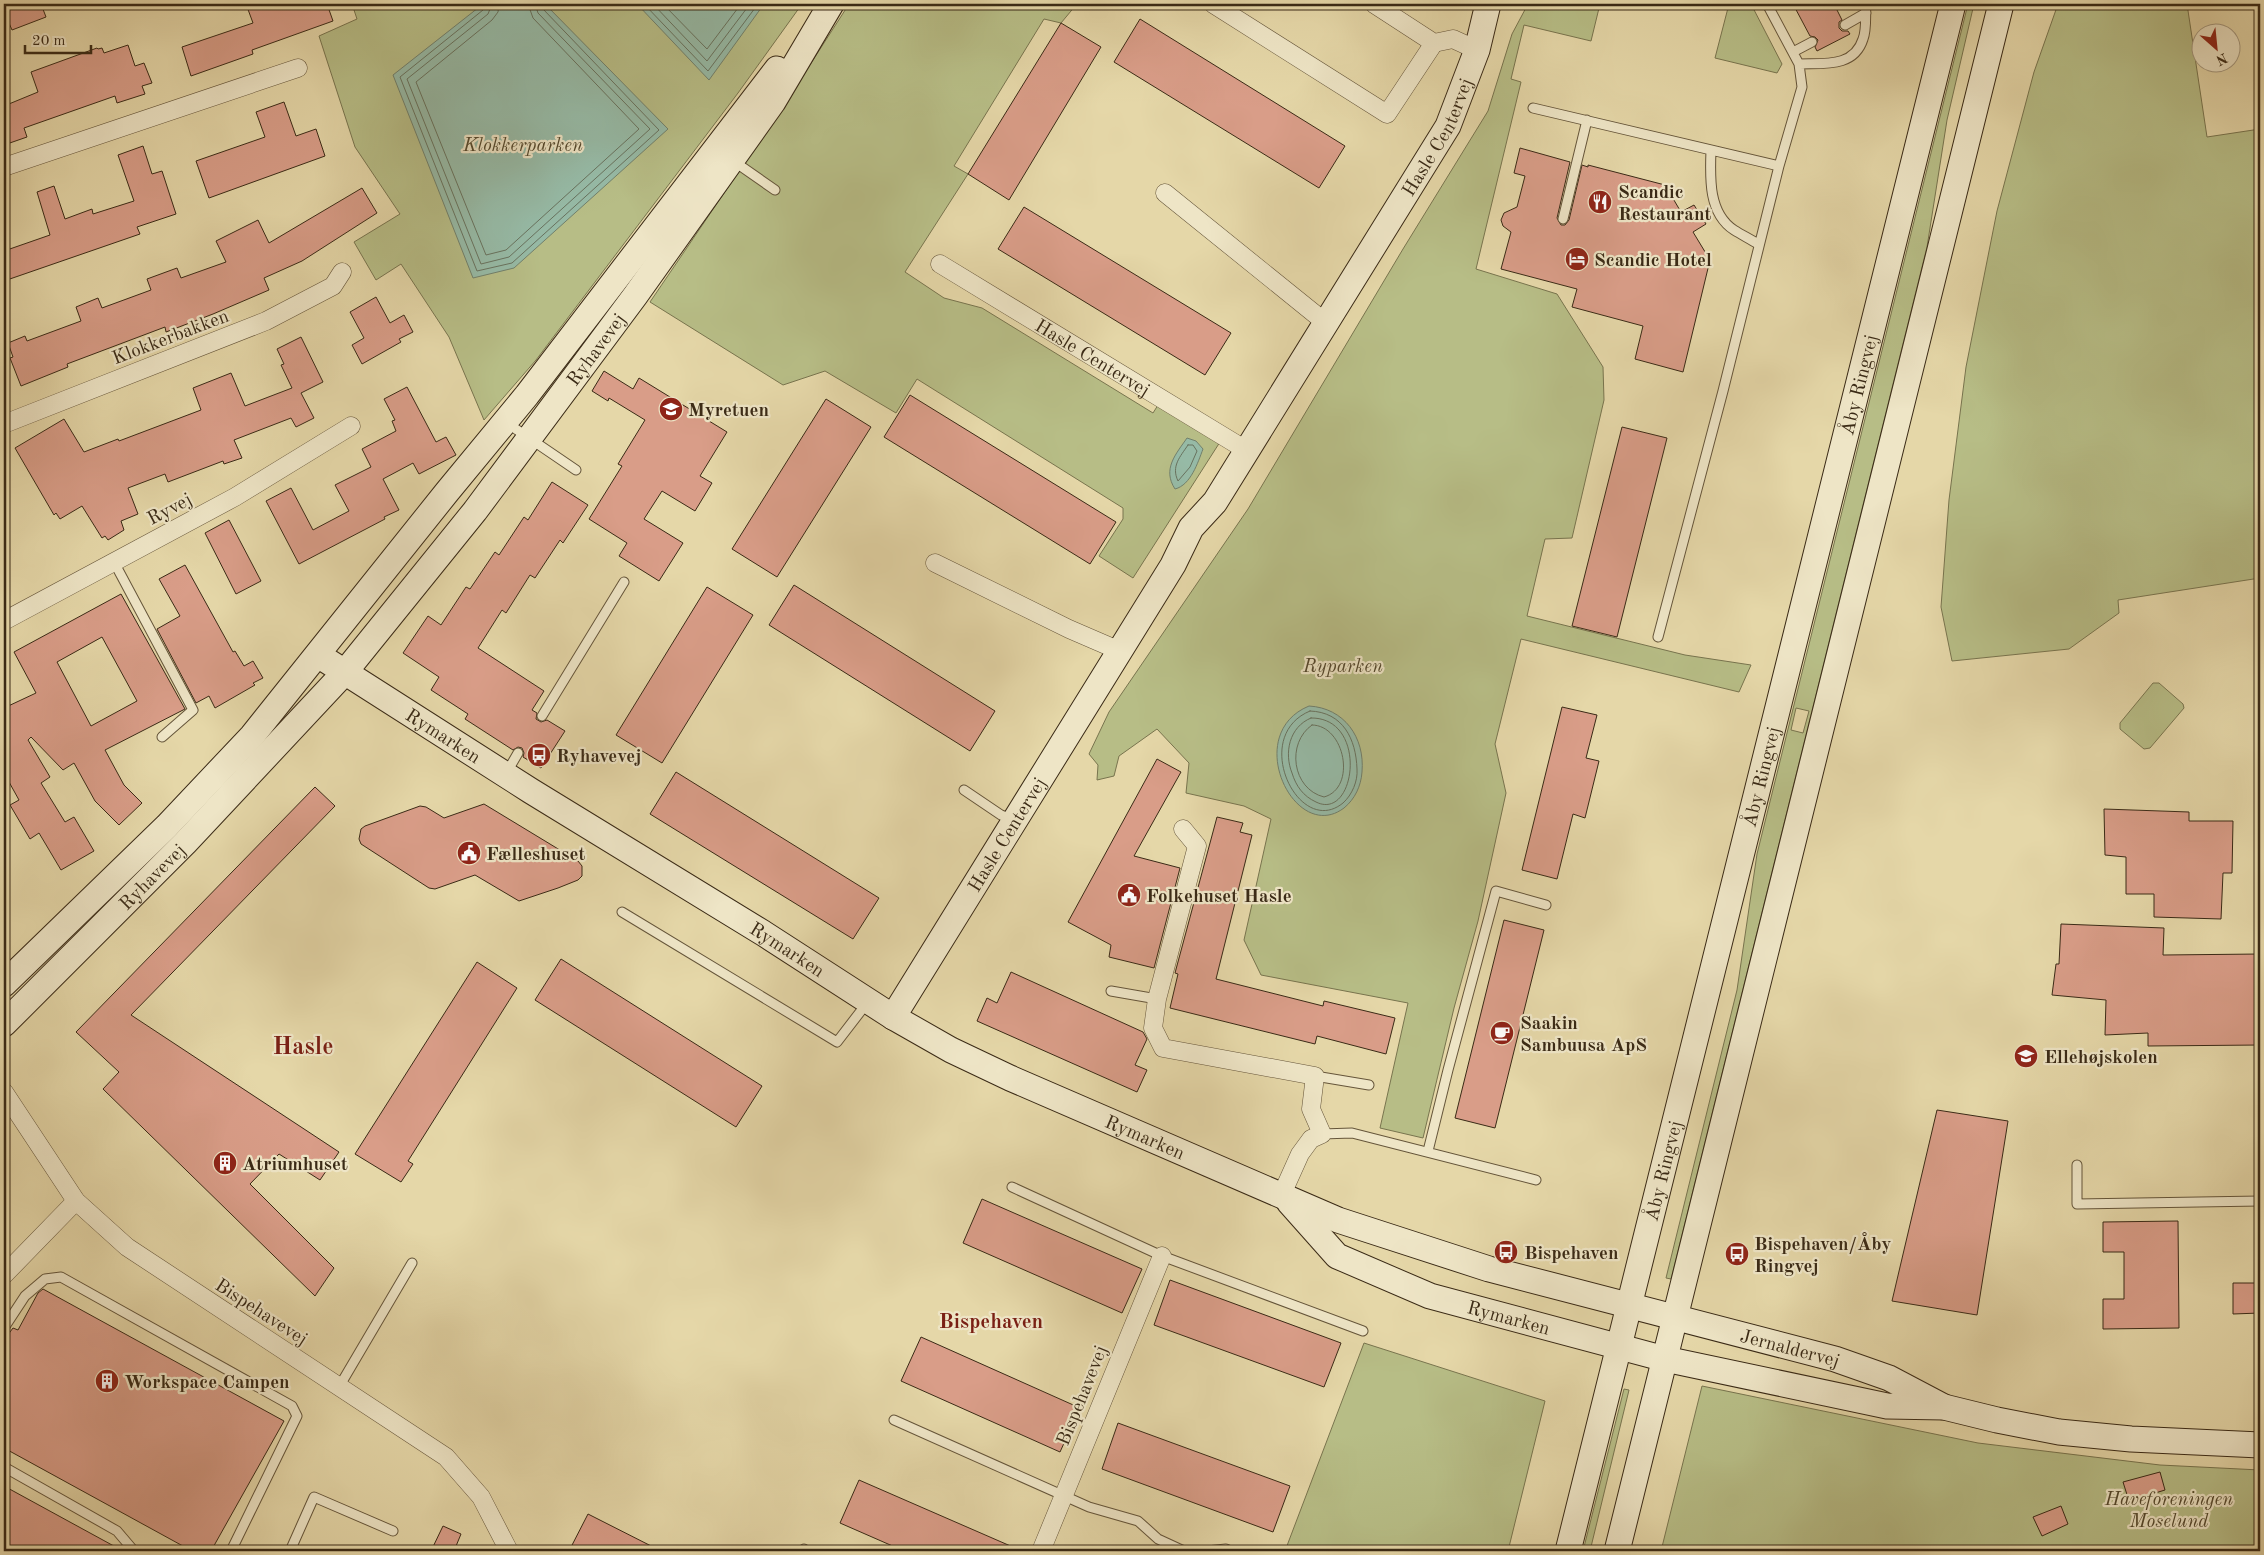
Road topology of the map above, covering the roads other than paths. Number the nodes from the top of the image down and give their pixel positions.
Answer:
1 (830, 4) edge
2 (1213, 4) edge
3 (1374, 4) edge
4 (1488, 4) edge
5 (1766, 4) edge
6 (1866, 4) edge
7 (1953, 4) edge
8 (2001, 4) edge
9 (1866, 14) junction
10 (1845, 24) dead end
11 (1812, 42) dead end
12 (1434, 43) junction
13 (1477, 50) junction
14 (1793, 52) junction
15 (1799, 64) junction
16 (298, 68) dead end
17 (1533, 108) dead end
18 (1587, 120) junction
19 (1711, 150) junction
20 (731, 160) junction
21 (1778, 166) junction
22 (4, 167) edge
23 (775, 190) dead end
24 (1166, 194) dead end
25 (1563, 219) dead end
26 (1758, 244) junction
27 (940, 264) dead end
28 (342, 272) dead end
29 (1326, 323) junction
30 (505, 421) junction
31 (4, 424) edge
32 (351, 426) dead end
33 (530, 439) junction
34 (1246, 450) junction
35 (576, 470) dead end
36 (114, 562) junction
37 (935, 563) dead end
38 (624, 582) dead end
39 (4, 621) edge
40 (1658, 637) dead end
41 (1120, 651) junction
42 (318, 655) junction
43 (345, 672) junction
44 (542, 716) dead end
45 (162, 737) dead end
46 (964, 790) dead end
47 (1014, 820) junction
48 (1184, 829) dead end
49 (1546, 904) dead end
50 (622, 912) dead end
51 (4, 984) edge
52 (1111, 991) dead end
53 (1157, 999) junction
54 (868, 1001) junction
55 (893, 1017) junction
56 (4, 1024) edge
57 (1315, 1076) junction
58 (1369, 1085) dead end
59 (4, 1092) edge
60 (1322, 1134) junction
61 (1428, 1152) junction
62 (2077, 1165) dead end
63 (1536, 1180) dead end
64 (1012, 1187) dead end
65 (1282, 1194) junction
66 (76, 1200) junction
67 (2260, 1201) edge
68 (1162, 1256) junction
69 (412, 1263) dead end
70 (4, 1275) edge
71 (1630, 1307) junction
72 (1675, 1318) junction
73 (4, 1328) edge
74 (1363, 1331) dead end
75 (1620, 1347) junction
76 (1664, 1359) junction
77 (339, 1387) junction
78 (1944, 1407) junction
79 (894, 1420) dead end
80 (2260, 1445) edge
81 (4, 1467) edge
82 (1063, 1494) junction
83 (392, 1532) dead end
84 (135, 1551) edge
85 (230, 1551) edge
86 (290, 1551) edge
87 (509, 1551) edge
88 (1041, 1551) edge
89 (1184, 1551) edge
90 (1207, 1551) edge
91 (1230, 1551) edge
92 (1568, 1551) edge
93 (1617, 1551) edge
94 (2107, 1551) edge
95 (2129, 1551) edge

1 - 20 street, Ryhavevej
1 - 30 street, Ryhavevej
2 - 12 street
3 - 12 street
4 - 13 street, Hasle Centervej
5 - 14 lane
6 - 9 lane
7 - 71 street, Åby Ringvej
8 - 72 street
9 - 10 lane
9 - 15 lane
11 - 14 lane
12 - 13 street
13 - 29 street, Hasle Centervej
14 - 15 lane
15 - 21 lane
16 - 22 street
17 - 18 lane
18 - 19 lane
18 - 25 lane
19 - 21 lane
19 - 26 lane
20 - 23 lane
20 - 33 street, Ryhavevej
21 - 26 lane
24 - 29 street
26 - 40 lane
27 - 34 street, Hasle Centervej
28 - 31 street, Klokkerbakken
29 - 34 street, Hasle Centervej
30 - 33 lane
30 - 42 street, Ryhavevej
32 - 36 street, Ryvej
33 - 35 lane
33 - 43 street, Ryhavevej
34 - 41 street, Hasle Centervej
36 - 39 street, Ryvej
36 - 45 lane
37 - 41 street
38 - 44 lane
41 - 47 street, Hasle Centervej
42 - 43 street, Rymarken
42 - 51 street, Ryhavevej
43 - 54 street, Rymarken
43 - 56 street, Ryhavevej
46 - 47 lane
47 - 55 street, Hasle Centervej
48 - 53 street
49 - 61 lane
50 - 54 lane
52 - 53 lane
53 - 57 street
54 - 55 street, Rymarken
55 - 65 street, Rymarken
57 - 58 lane
57 - 60 street
59 - 66 street, Bispehavevej
60 - 61 lane
60 - 65 street
61 - 63 lane
62 - 67 lane
64 - 68 lane
65 - 71 street, Rymarken
65 - 75 street, Rymarken
66 - 70 street
66 - 77 street, Bispehavevej
68 - 74 lane
68 - 82 street, Bispehavevej
69 - 77 lane
71 - 72 street, Jernaldervej
71 - 75 street, Åby Ringvej
72 - 76 street
72 - 78 street, Jernaldervej
73 - 85 lane
75 - 76 street, Jernaldervej
75 - 92 street, Åby Ringvej
76 - 78 street, Jernaldervej
76 - 93 street
77 - 87 street, Bispehavevej
78 - 80 street, Jernaldervej
79 - 82 lane
81 - 84 lane
82 - 88 street, Bispehavevej
82 - 89 lane
83 - 86 lane
90 - 91 lane
94 - 95 lane

